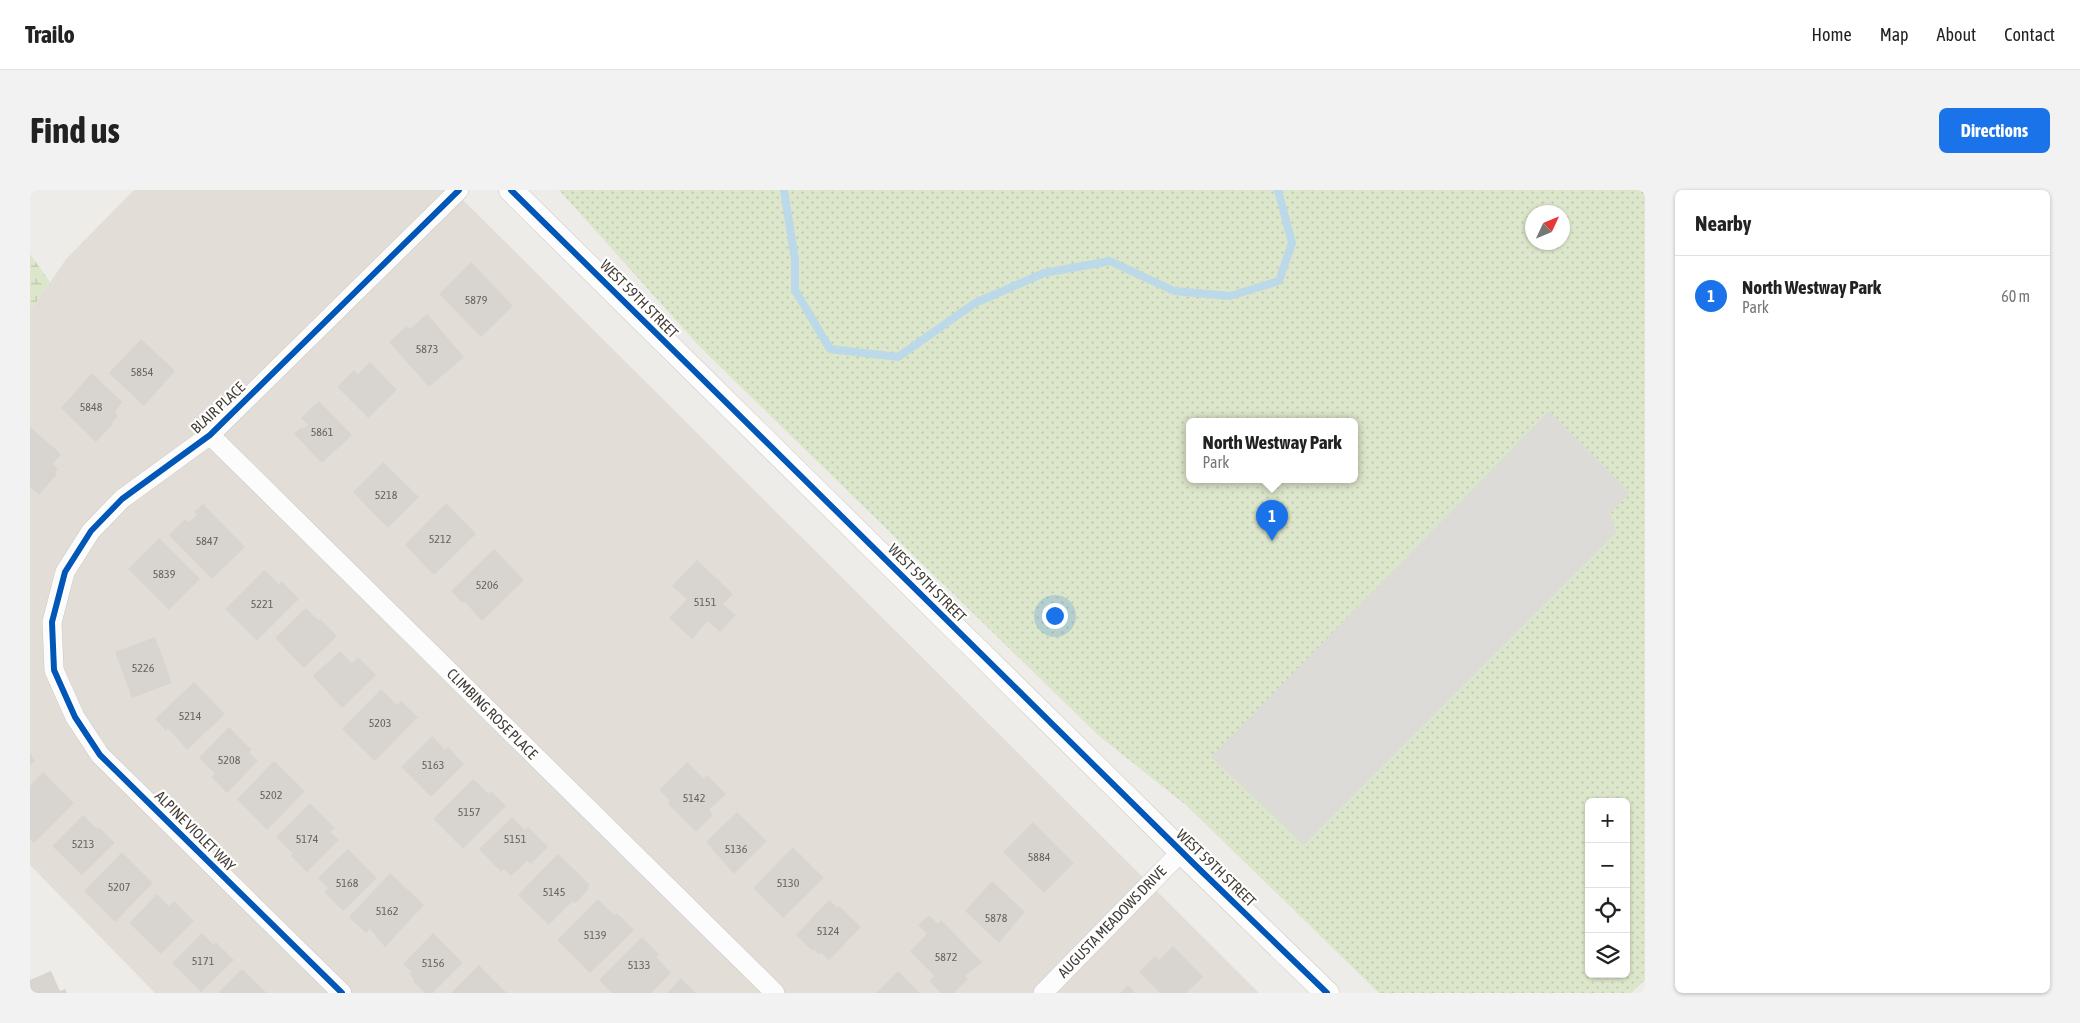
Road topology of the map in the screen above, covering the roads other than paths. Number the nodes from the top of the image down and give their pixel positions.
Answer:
1 (459, 190) edge
2 (511, 190) edge
3 (210, 435) junction
4 (54, 670) joint
5 (1181, 852) junction
6 (342, 993) edge
7 (775, 993) edge
8 (1043, 993) edge
9 (1327, 993) edge

1 - 3 street, BLAIR PLACE
2 - 5 street, WEST 59TH STREET
3 - 4 street, BLAIR PLACE
3 - 7 street, CLIMBING ROSE PLACE
4 - 6 street, ALPINE VIOLET WAY
5 - 8 street, AUGUSTA MEADOWS DRIVE
5 - 9 street, WEST 59TH STREET

